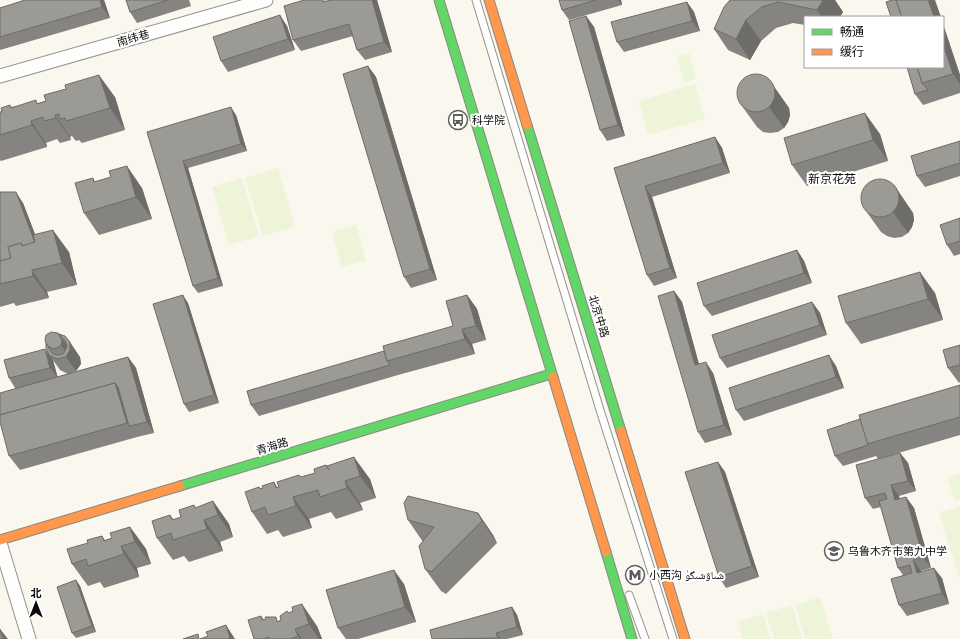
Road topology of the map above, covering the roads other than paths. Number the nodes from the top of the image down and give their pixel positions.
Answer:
1 (266, 0) edge
2 (439, 0) edge
3 (446, 0) edge
4 (476, 0) edge
5 (489, 0) edge
6 (0, 76) edge
7 (489, 138) dead end
8 (551, 374) junction
9 (0, 541) edge
10 (627, 589) dead end
11 (29, 639) edge
12 (632, 639) edge
13 (645, 639) edge
14 (673, 639) edge
15 (685, 639) edge

1 - 6 street, 南纬巷
2 - 8 main road
3 - 7 lane
4 - 14 lane
5 - 15 main road, 北京中路
8 - 9 main road, 青海路
8 - 12 main road
9 - 11 street
10 - 13 lane

